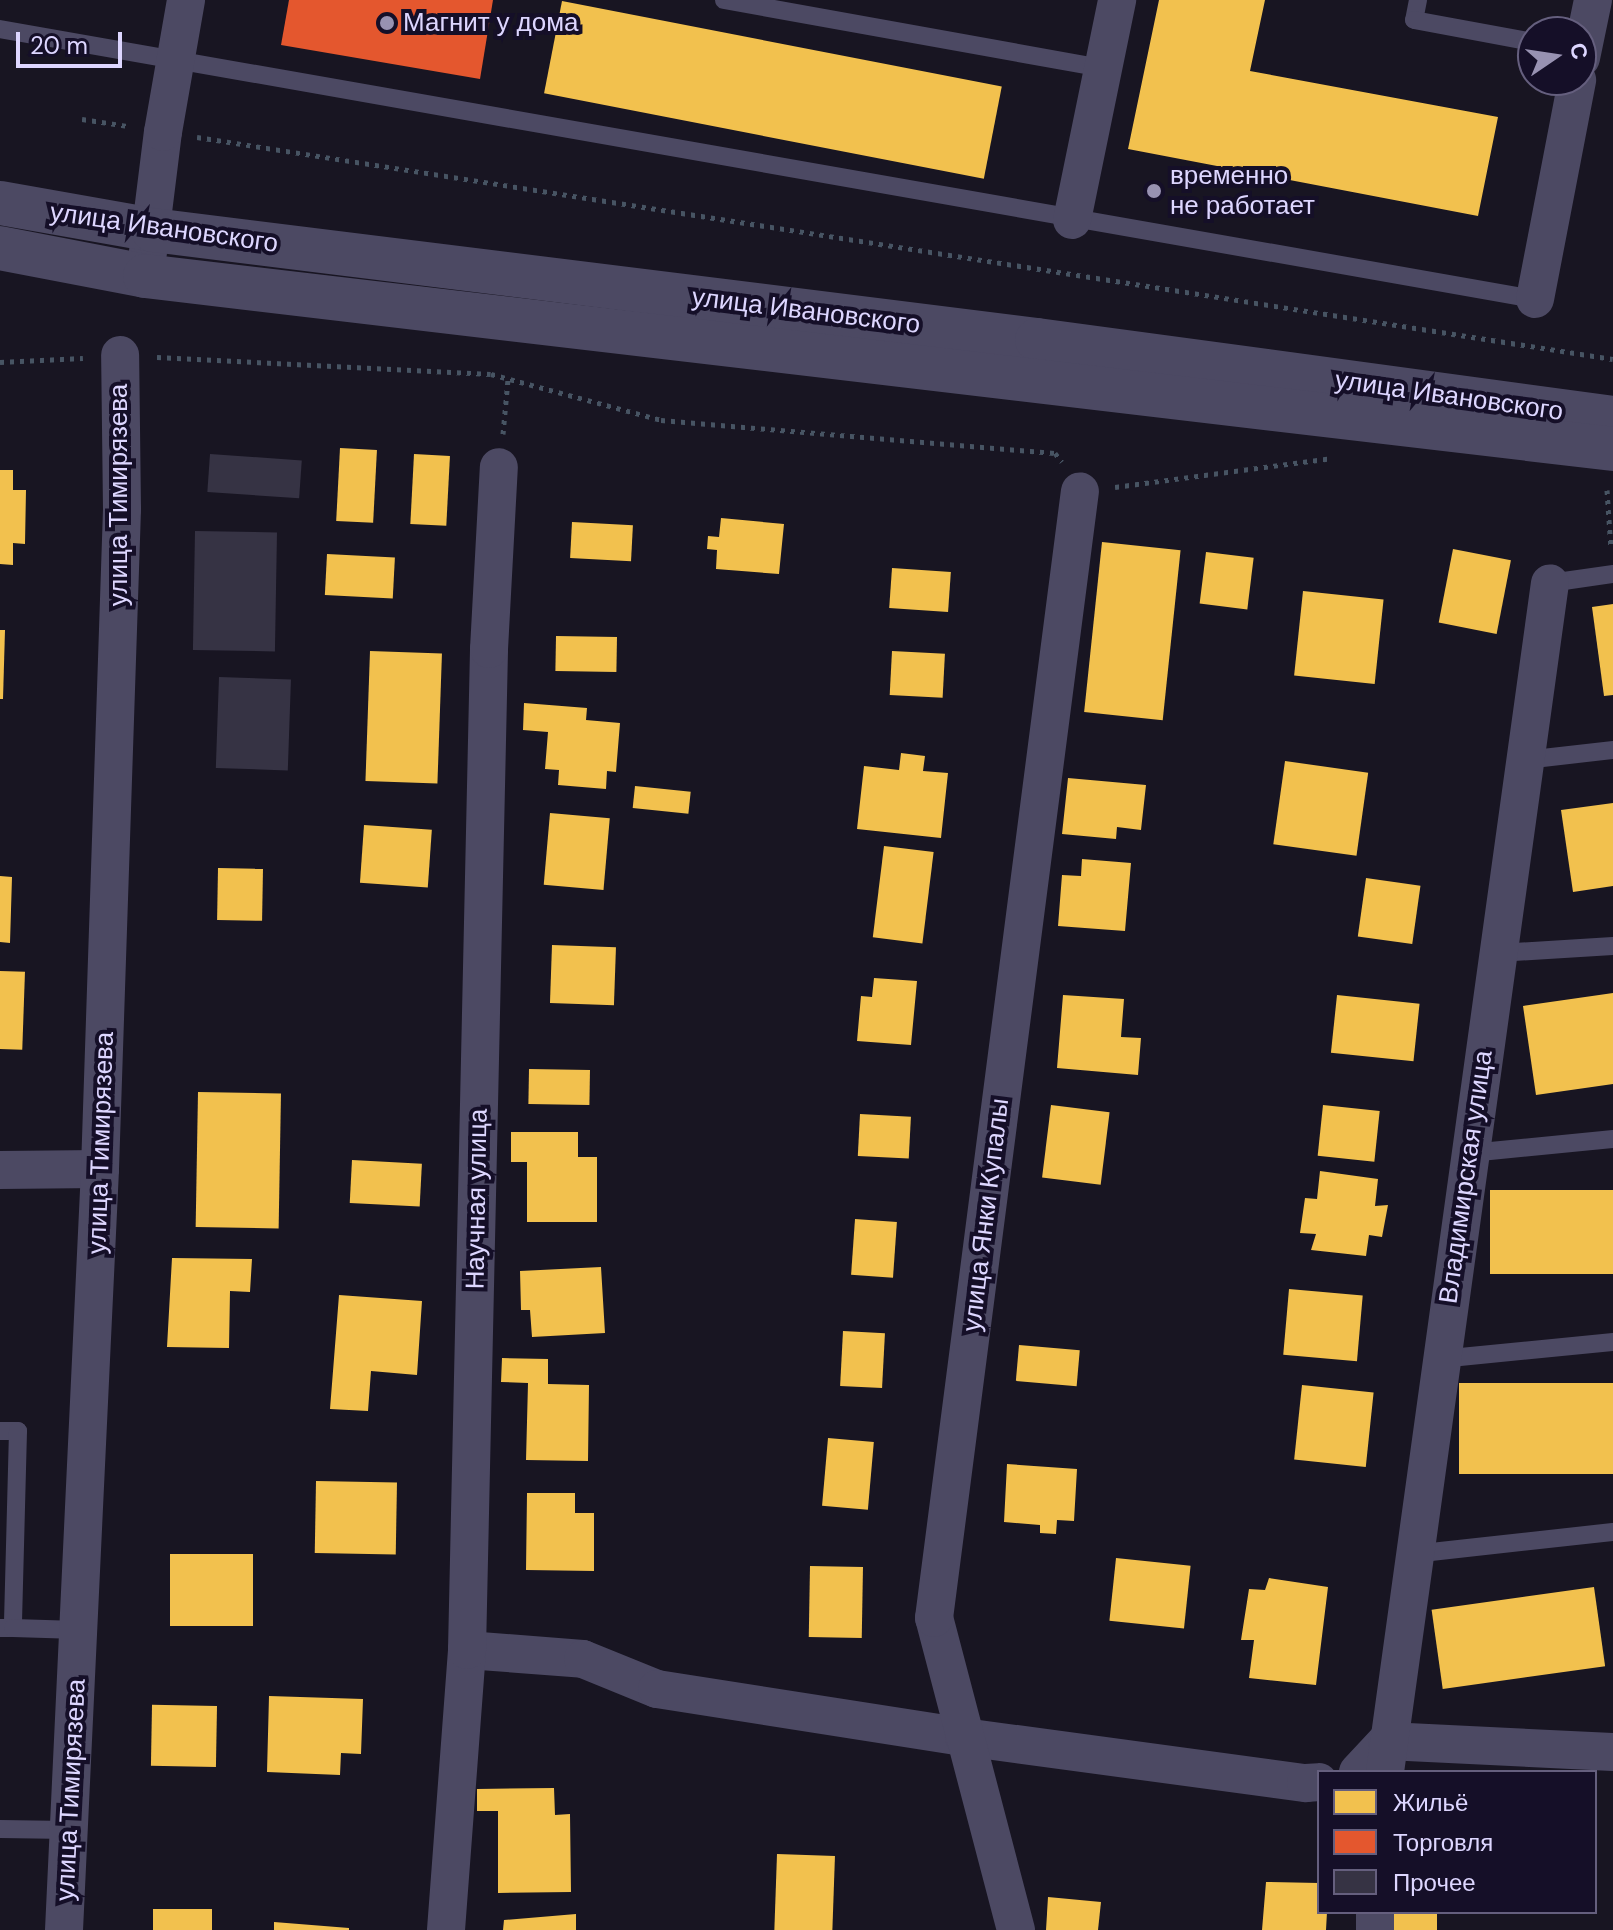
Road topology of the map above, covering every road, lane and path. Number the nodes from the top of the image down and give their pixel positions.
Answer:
1 (186, 0) edge
2 (724, 0) edge
3 (819, 0) edge
4 (1117, 0) edge
5 (1418, 0) edge
6 (815, 19) junction
7 (0, 29) edge
8 (1517, 39) edge
9 (174, 61) junction
10 (1102, 68) junction
11 (1573, 96) edge
12 (82, 119) dead end
13 (163, 132) junction
14 (0, 203) edge
15 (1072, 220) junction
16 (153, 230) junction
17 (0, 248) edge
18 (145, 276) junction
19 (1535, 299) joint
20 (120, 355) junction
21 (1613, 359) edge
22 (0, 362) edge
23 (508, 379) junction
24 (1613, 418) edge
25 (1613, 449) edge
26 (1336, 458) dead end
27 (499, 467) joint
28 (1595, 488) dead end
29 (1080, 491) junction
30 (1612, 574) edge
31 (1550, 583) joint
32 (1613, 750) edge
33 (1525, 760) junction
34 (1613, 946) edge
35 (1498, 953) junction
36 (1613, 1139) edge
37 (1470, 1153) junction
38 (100, 1169) junction
39 (0, 1170) edge
40 (1613, 1342) edge
41 (1440, 1359) junction
42 (0, 1431) edge
43 (1613, 1532) edge
44 (1413, 1554) junction
45 (7, 1628) edge
46 (78, 1630) junction
47 (467, 1650) junction
48 (964, 1737) junction
49 (1613, 1752) edge
50 (1386, 1756) edge
51 (1362, 1770) edge
52 (1317, 1782) edge
53 (0, 1829) edge
54 (69, 1830) junction
55 (64, 1930) edge
56 (446, 1930) edge
57 (1016, 1930) edge

1 - 9 street
2 - 6 lane
3 - 6 lane
4 - 10 street
5 - 8 lane
6 - 10 lane
7 - 9 lane
9 - 13 street
9 - 15 lane
10 - 15 street
11 - 19 street
12 - 13 path
13 - 16 street
13 - 21 path
14 - 16 street, улица Ивановского
15 - 19 lane
16 - 18 street
16 - 24 street, улица Ивановского
17 - 18 street, улица Ивановского
18 - 25 street, улица Ивановского
20 - 22 path
20 - 23 path
20 - 38 street, улица Тимирязева
23 - 27 path
23 - 29 path
26 - 29 path
27 - 47 street, Научная улица
28 - 30 path
29 - 48 street, улица Янки Купалы
30 - 31 lane
31 - 33 street, Владимирская улица
32 - 33 lane
33 - 35 street, Владимирская улица
34 - 35 lane
35 - 37 street, Владимирская улица
36 - 37 lane
37 - 41 street, Владимирская улица
38 - 39 street
38 - 46 street, улица Тимирязева
40 - 41 lane
41 - 44 street, Владимирская улица
42 - 45 lane
43 - 44 lane
44 - 50 street, Владимирская улица
45 - 46 lane
46 - 54 street, улица Тимирязева
47 - 48 street
47 - 56 street, Научная улица
48 - 52 street
48 - 57 street, улица Янки Купалы
49 - 50 street
50 - 51 street
53 - 54 lane
54 - 55 street, улица Тимирязева

